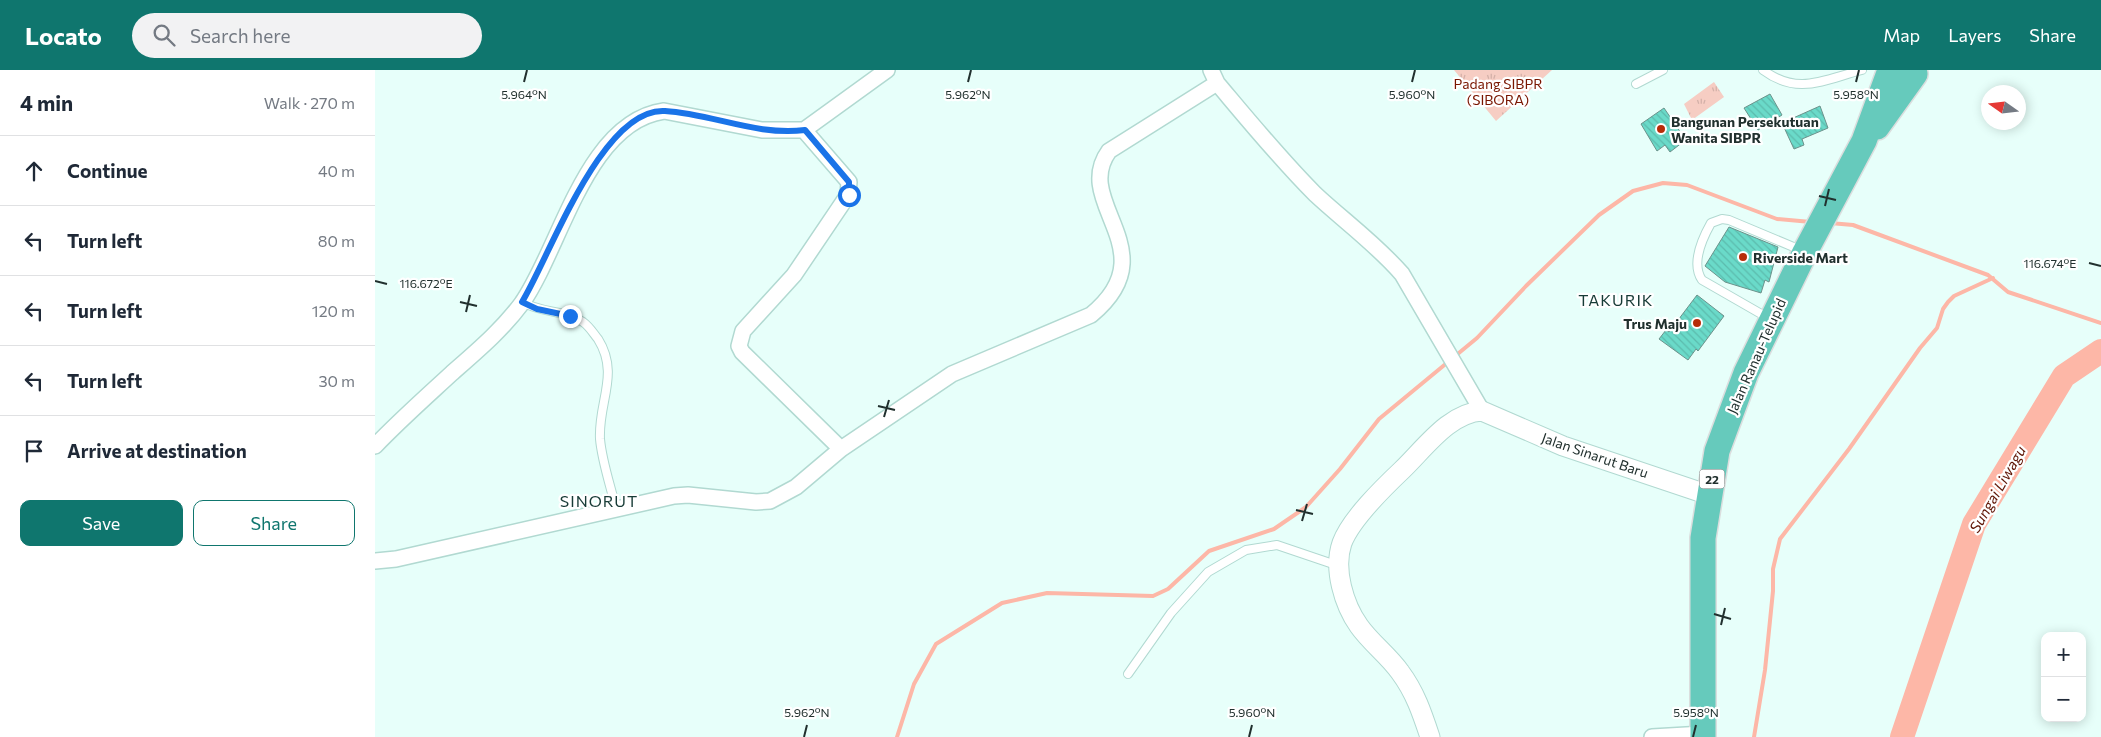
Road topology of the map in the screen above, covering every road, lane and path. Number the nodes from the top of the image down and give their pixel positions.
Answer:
1 (887, 70) edge
2 (1663, 70) edge
3 (1763, 70) edge
4 (1862, 70) edge
5 (1890, 70) edge
6 (1911, 71) edge
7 (1214, 76) edge
8 (1636, 84) dead end
9 (805, 130) junction
10 (1864, 141) junction
11 (1808, 247) junction
12 (522, 302) junction
13 (1771, 320) junction
14 (1482, 411) junction
15 (375, 446) edge
16 (841, 449) junction
17 (1709, 495) junction
18 (617, 509) junction
19 (375, 561) edge
20 (1339, 566) junction
21 (1128, 674) dead end
22 (1703, 735) edge
23 (1430, 737) edge
24 (1653, 737) edge

1 - 9 street
2 - 8 lane
3 - 4 lane
5 - 10 highway, Jalan Ranau-Telupid / 22
6 - 10 highway, Jalan Ranau-Telupid / 22
7 - 14 street
7 - 16 street
9 - 12 street
9 - 16 street
10 - 11 highway, Jalan Ranau-Telupid / 22
11 - 13 highway, Jalan Ranau-Telupid / 22
11 - 13 lane
12 - 15 street
12 - 18 lane
13 - 17 highway, Jalan Ranau-Telupid / 22
14 - 17 street, Jalan Sinarut Baru
14 - 20 street
16 - 18 street
17 - 22 highway, Jalan Ranau-Telupid / 22
18 - 19 street
20 - 21 lane
20 - 23 street
22 - 24 street

